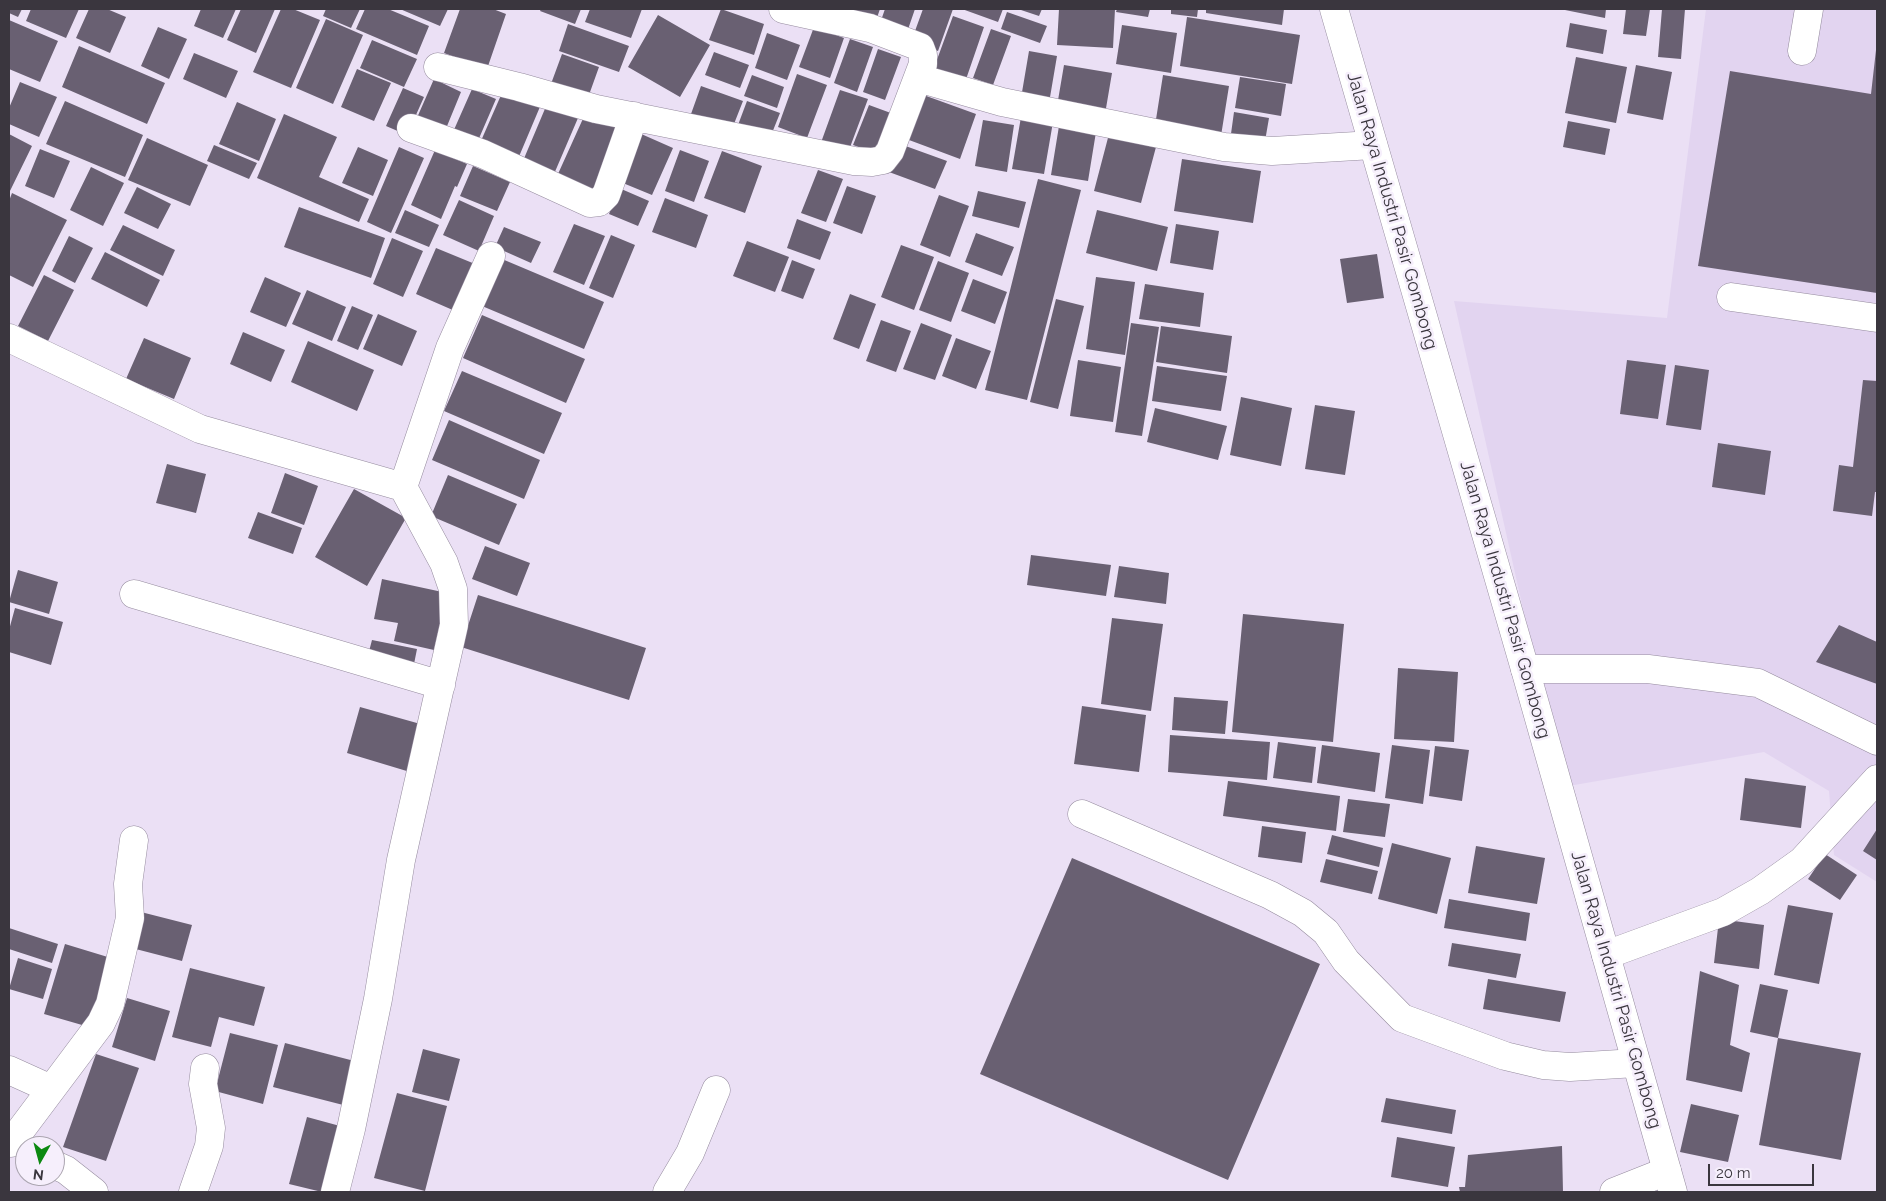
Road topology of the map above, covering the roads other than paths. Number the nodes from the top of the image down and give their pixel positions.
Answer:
1 (783, 9) edge
2 (1334, 9) edge
3 (1809, 9) edge
4 (1802, 51) dead end
5 (438, 67) dead end
6 (918, 78) junction
7 (634, 116) junction
8 (411, 128) dead end
9 (1373, 146) junction
10 (491, 256) dead end
11 (1732, 297) dead end
12 (1877, 318) edge
13 (9, 338) edge
14 (403, 487) junction
15 (134, 594) dead end
16 (1525, 670) junction
17 (441, 685) junction
18 (1877, 741) edge
19 (1877, 779) edge
20 (1082, 814) dead end
21 (134, 840) dead end
22 (1606, 955) junction
23 (1636, 1063) junction
24 (205, 1068) dead end
25 (9, 1070) edge
26 (50, 1089) junction
27 (716, 1090) dead end
28 (21, 1136) edge
29 (65, 1170) edge
30 (1670, 1182) edge
31 (94, 1192) edge
32 (193, 1192) edge
33 (335, 1192) edge
34 (667, 1192) edge
35 (1614, 1192) edge

1 - 6 street
2 - 9 street, Jalan Raya Industri Pasir Gombong
3 - 4 street
5 - 7 street
6 - 7 street
6 - 9 street
7 - 8 street
9 - 16 street, Jalan Raya Industri Pasir Gombong
10 - 14 street
11 - 12 street
13 - 14 street
14 - 17 street
15 - 17 street
16 - 18 street
16 - 22 street, Jalan Raya Industri Pasir Gombong
17 - 33 street
19 - 22 street
20 - 23 street
21 - 26 street
22 - 23 street, Jalan Raya Industri Pasir Gombong
23 - 30 street, Jalan Raya Industri Pasir Gombong
24 - 32 street
25 - 26 street
26 - 28 street
27 - 34 street
29 - 31 street
30 - 35 street

